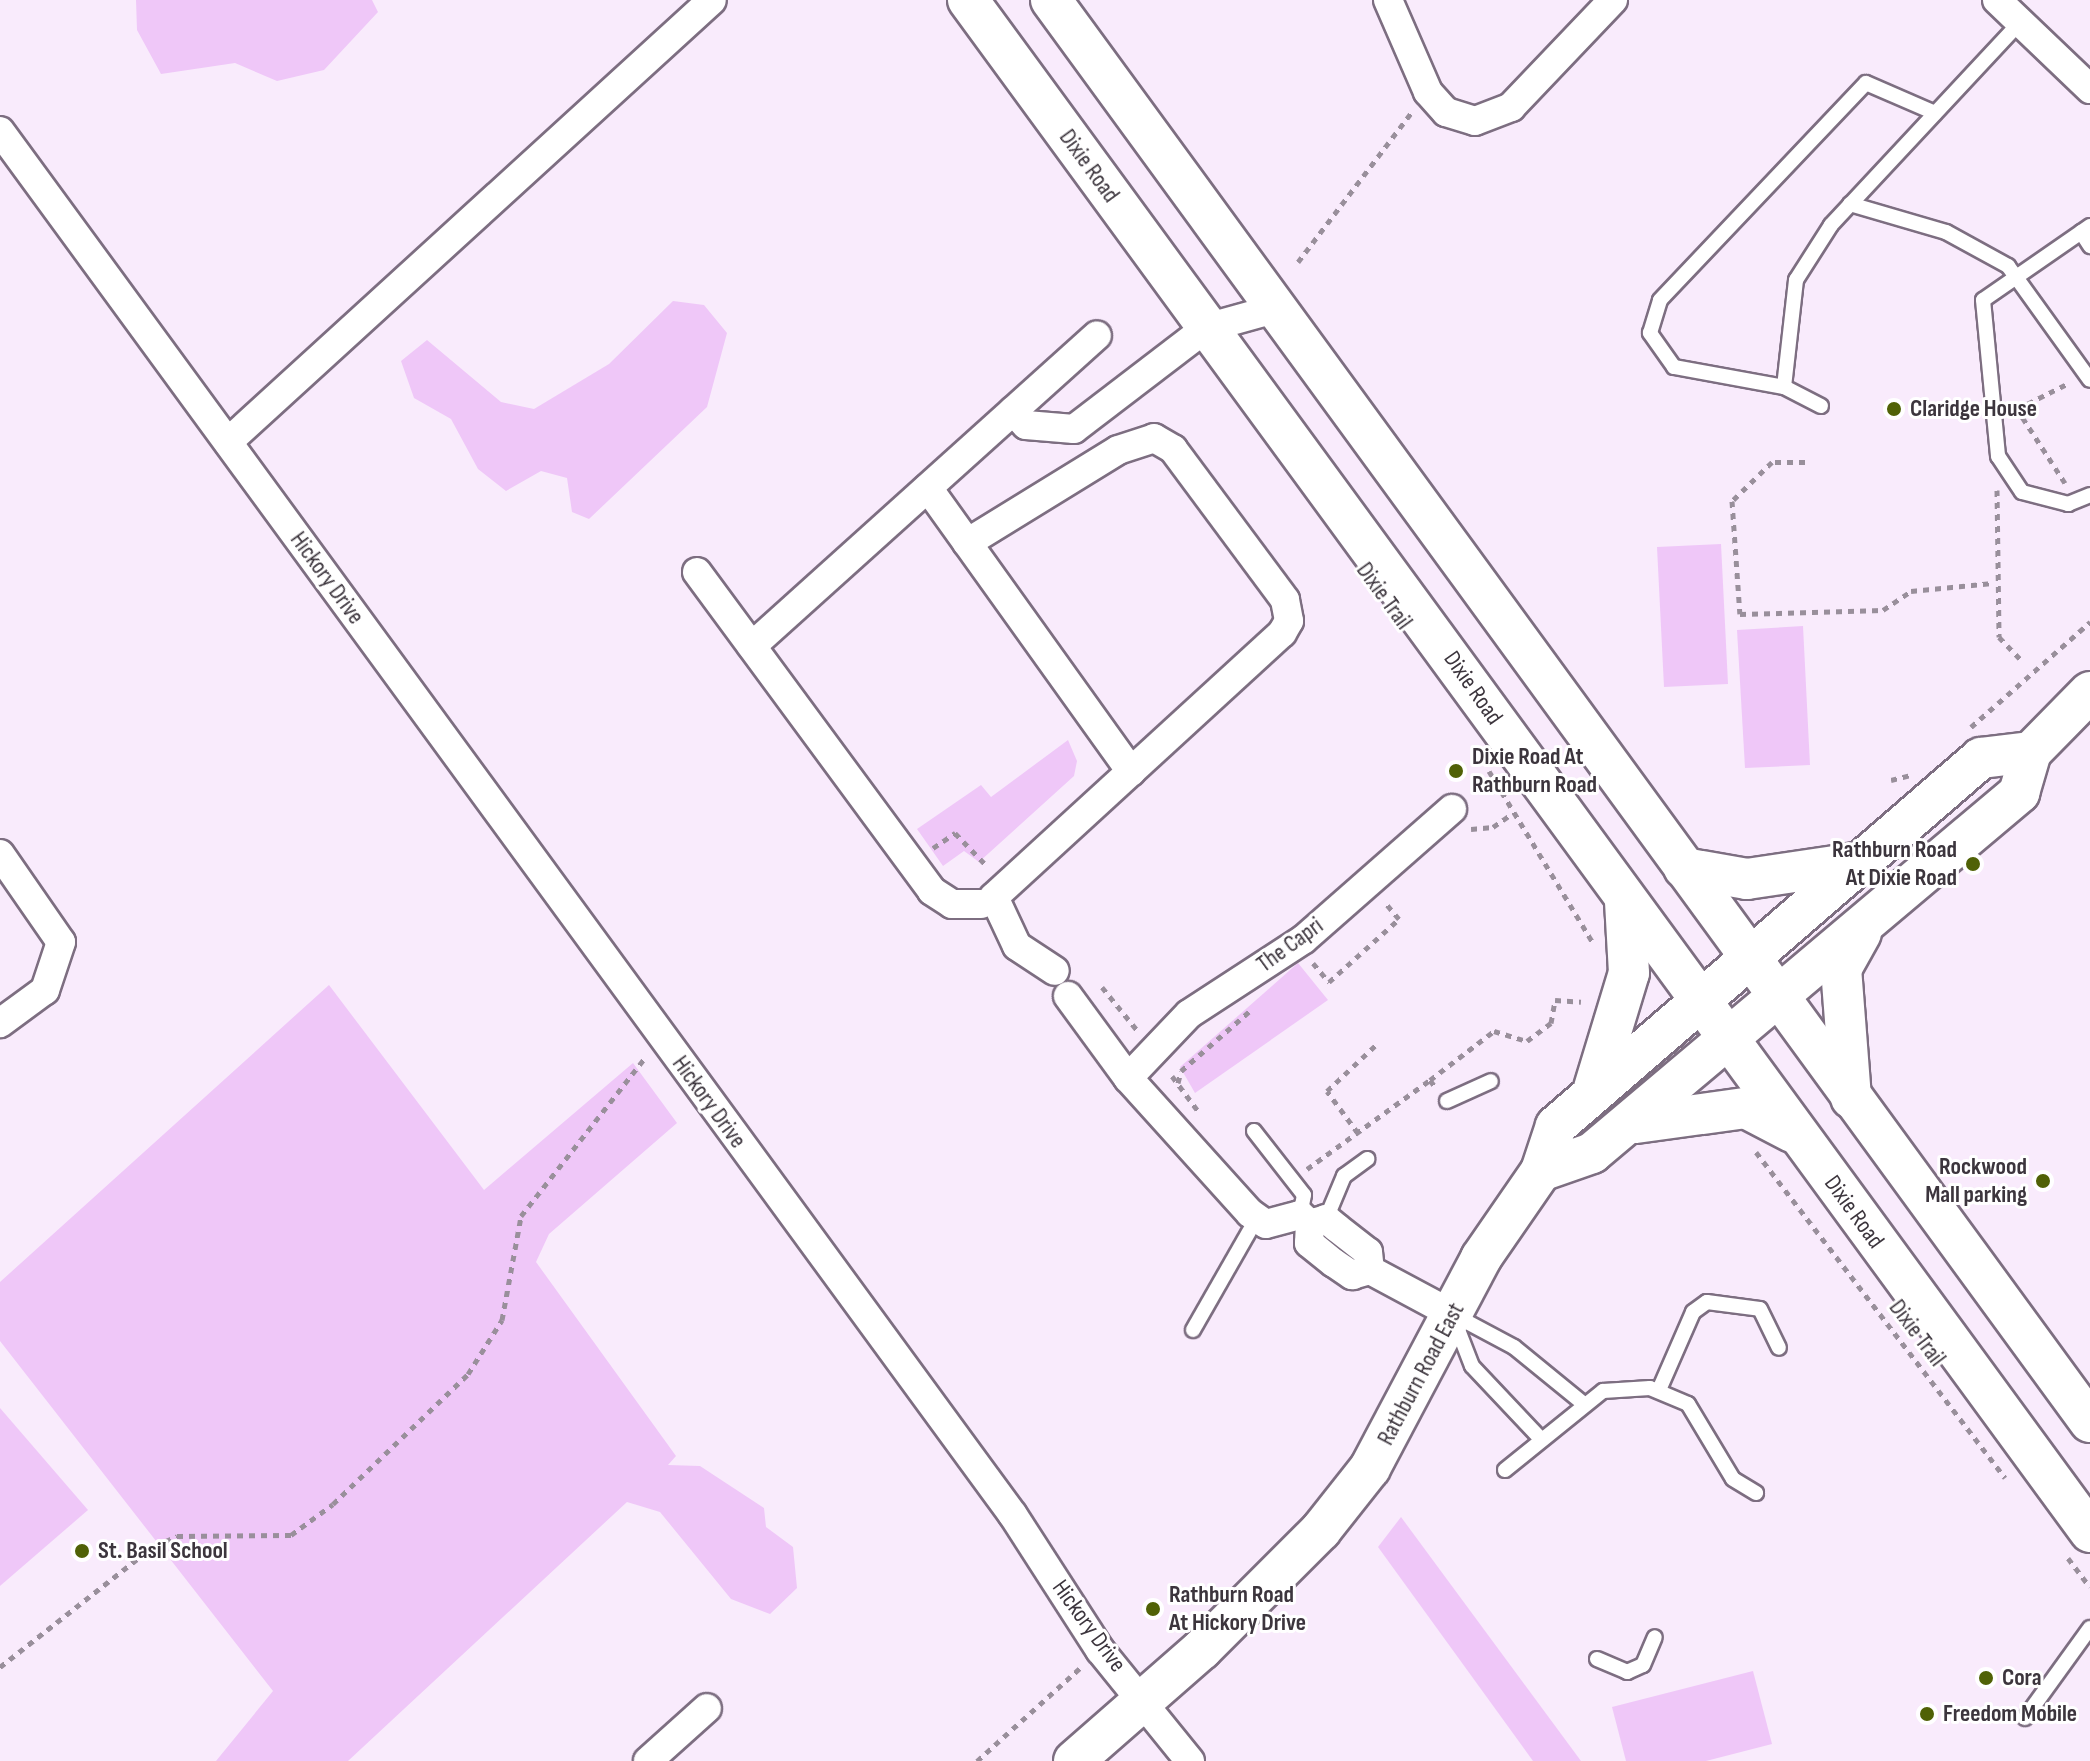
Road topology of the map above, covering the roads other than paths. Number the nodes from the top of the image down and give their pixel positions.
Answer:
1 (712, 0) edge
2 (968, 0) edge
3 (1051, 0) edge
4 (1388, 0) edge
5 (1613, 0) edge
6 (1997, 0) edge
7 (2022, 19) junction
8 (2090, 89) edge
9 (1935, 113) junction
10 (0, 131) edge
11 (1850, 204) junction
12 (2086, 229) edge
13 (2090, 246) edge
14 (2015, 276) junction
15 (1274, 309) junction
16 (1097, 335) dead end
17 (1195, 340) junction
18 (2088, 378) edge
19 (1784, 387) junction
20 (1821, 406) dead end
21 (1013, 411) junction
22 (228, 442) junction
23 (928, 488) junction
24 (2084, 498) edge
25 (967, 543) junction
26 (697, 572) dead end
27 (752, 646) junction
28 (2090, 692) edge
29 (2031, 752) junction
30 (1131, 772) junction
31 (1452, 809) dead end
32 (0, 854) edge
33 (1855, 863) junction
34 (1684, 868) junction
35 (990, 892) junction
36 (1625, 902) junction
37 (1865, 926) junction
38 (1750, 957) junction
39 (1055, 971) dead end
40 (1068, 996) dead end
41 (1781, 997) junction
42 (1702, 998) junction
43 (0, 1023) edge
44 (1732, 1039) junction
45 (1128, 1078) junction
46 (1491, 1081) dead end
47 (1591, 1096) junction
48 (1851, 1098) junction
49 (1447, 1101) road end
50 (1623, 1127) junction
51 (1254, 1131) dead end
52 (1798, 1136) junction
53 (1367, 1159) dead end
54 (1541, 1171) junction
55 (1257, 1218) junction
56 (1312, 1220) junction
57 (1452, 1314) junction
58 (1193, 1330) dead end
59 (1779, 1348) dead end
60 (1659, 1390) junction
61 (1584, 1404) junction
62 (2090, 1422) edge
63 (1539, 1437) junction
64 (1505, 1470) dead end
65 (1756, 1493) dead end
66 (2076, 1541) edge
67 (2090, 1628) edge
68 (1655, 1637) dead end
69 (1597, 1659) dead end
70 (1146, 1699) junction
71 (707, 1708) dead end
72 (2025, 1718) dead end
73 (648, 1761) edge
74 (1074, 1761) edge
75 (1190, 1761) edge

1 - 22 street
2 - 17 main road, Dixie Road
3 - 15 main road
4 - 5 street
6 - 7 street
7 - 8 street
7 - 9 lane
9 - 11 lane
9 - 19 lane
10 - 22 street, Hickory Drive
11 - 14 lane
11 - 19 lane
12 - 13 lane
12 - 14 lane
14 - 18 lane
14 - 24 lane
15 - 17 street
15 - 34 main road
16 - 21 street
17 - 21 street
17 - 36 main road, Dixie Road
19 - 20 lane
21 - 23 street
22 - 70 street, Hickory Drive
23 - 25 street
23 - 27 street
25 - 30 street
25 - 30 street
26 - 27 street
27 - 35 street
28 - 29 main road, Rathburn Road East
29 - 33 main road, Rathburn Road East
29 - 37 main road, Rathburn Road East
30 - 35 street
31 - 45 street, The Capri
32 - 43 street
33 - 34 main road
33 - 38 main road, Rathburn Road East
34 - 38 main road
35 - 39 street
36 - 42 main road, Dixie Road
36 - 47 main road
37 - 41 main road, Rathburn Road East
37 - 48 main road
38 - 41 main road
38 - 42 main road, Rathburn Road East
40 - 45 street
41 - 44 main road, Rathburn Road East
41 - 48 main road
42 - 44 main road, Dixie Road
42 - 47 main road, Rathburn Road East
44 - 50 main road, Rathburn Road East
44 - 52 main road, Dixie Road
45 - 55 street
46 - 49 lane
47 - 54 main road, Rathburn Road East
48 - 62 main road
50 - 52 main road
50 - 54 main road, Rathburn Road East
51 - 56 lane
52 - 66 main road, Dixie Road
53 - 56 lane
54 - 57 main road, Rathburn Road East
55 - 56 street
55 - 58 lane
56 - 57 street
57 - 61 lane
57 - 63 lane
57 - 70 main road, Rathburn Road East
59 - 60 lane
60 - 61 lane
60 - 65 lane
61 - 63 lane
63 - 64 lane
67 - 72 lane
68 - 69 lane
70 - 74 main road, Rathburn Road East
70 - 75 street, Hickory Drive
71 - 73 street

